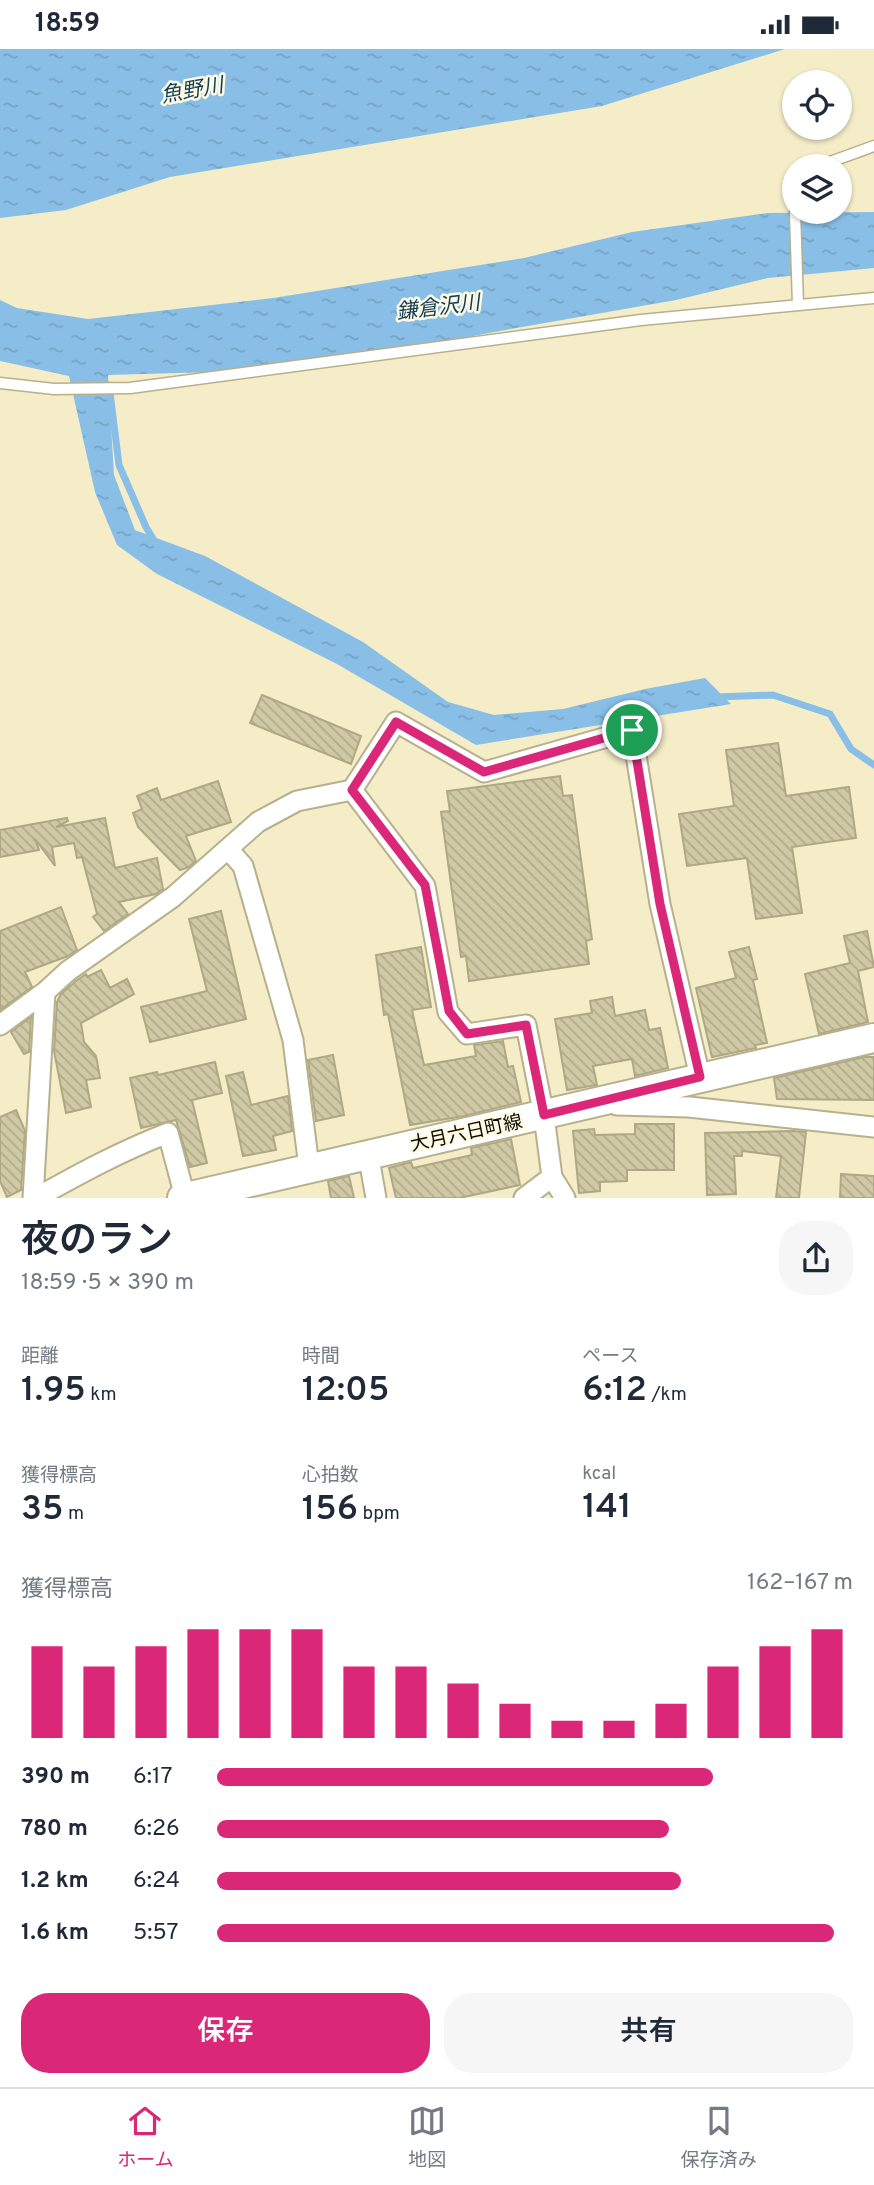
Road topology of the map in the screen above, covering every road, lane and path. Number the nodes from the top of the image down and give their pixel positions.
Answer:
1 (874, 146) edge
2 (852, 154) edge
3 (795, 224) edge
4 (874, 298) edge
5 (798, 305) junction
6 (0, 383) edge
7 (352, 790) junction
8 (228, 849) junction
9 (45, 992) junction
10 (0, 1025) edge
11 (874, 1038) edge
12 (700, 1077) junction
13 (588, 1104) junction
14 (544, 1115) junction
15 (874, 1127) edge
16 (368, 1153) junction
17 (309, 1167) junction
18 (552, 1177) junction
19 (35, 1198) edge
20 (183, 1198) edge
21 (376, 1198) edge
22 (524, 1198) edge
23 (565, 1198) edge

1 - 2 lane
3 - 5 lane
4 - 5 lane
5 - 6 lane
7 - 8 street
7 - 12 street
7 - 14 street
8 - 9 street
8 - 17 street
9 - 10 street
9 - 19 street
11 - 12 main road, 大月六日町線
12 - 13 main road, 大月六日町線
13 - 14 main road, 大月六日町線
13 - 15 street
14 - 16 main road, 大月六日町線
14 - 18 street
16 - 17 main road, 大月六日町線
16 - 21 street
17 - 20 main road, 大月六日町線
18 - 22 street
18 - 23 street
19 - 20 street

